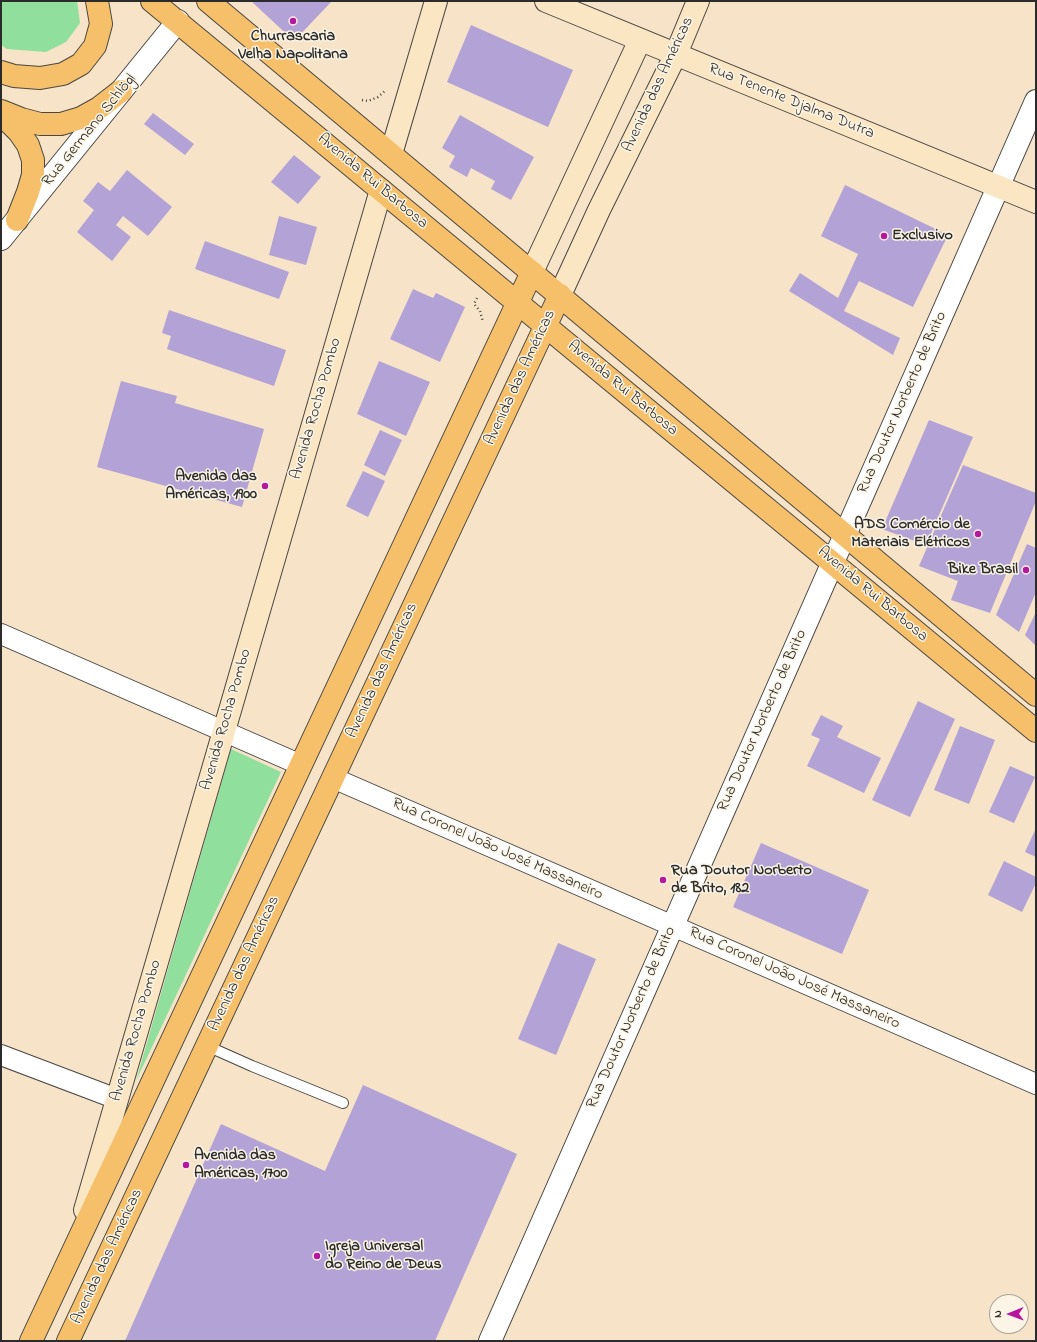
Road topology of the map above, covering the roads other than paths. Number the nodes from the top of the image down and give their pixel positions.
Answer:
1 (97, 1) edge
2 (152, 1) edge
3 (208, 1) edge
4 (436, 1) edge
5 (546, 1) edge
6 (698, 1) edge
7 (178, 21) junction
8 (640, 40) junction
9 (676, 54) junction
10 (1, 72) edge
11 (122, 91) junction
12 (1036, 101) edge
13 (1, 112) edge
14 (391, 154) junction
15 (998, 186) junction
16 (381, 190) junction
17 (1036, 202) edge
18 (17, 220) junction
19 (1, 239) edge
20 (532, 272) junction
21 (560, 295) junction
22 (517, 302) junction
23 (545, 325) junction
24 (845, 535) junction
25 (833, 563) junction
26 (1, 634) edge
27 (1036, 695) edge
28 (224, 731) junction
29 (1036, 731) edge
30 (301, 765) junction
31 (333, 778) junction
32 (673, 926) junction
33 (207, 1046) junction
34 (1, 1055) edge
35 (1036, 1084) edge
36 (117, 1099) junction
37 (343, 1103) dead end
38 (74, 1250) junction
39 (31, 1341) edge
40 (68, 1341) edge
41 (490, 1341) edge

1 - 10 main road
2 - 7 main road, Avenida Rui Barbosa
3 - 14 main road, Avenida Rui Barbosa
4 - 14 main road
5 - 8 main road, Rua Tenente Djalma Dutra
6 - 9 main road, Avenida das Américas
7 - 11 street, Rua Germano Schlögl
7 - 16 main road, Avenida Rui Barbosa
8 - 9 main road, Rua Tenente Djalma Dutra
8 - 20 main road
9 - 15 main road, Rua Tenente Djalma Dutra
9 - 21 main road, Avenida das Américas
11 - 13 main road
11 - 18 street, Rua Germano Schlögl
12 - 15 street, Rua Doutor Norberto de Brito
13 - 18 main road
14 - 20 main road, Avenida Rui Barbosa
15 - 17 main road, Rua Tenente Djalma Dutra
15 - 24 street, Rua Doutor Norberto de Brito
16 - 22 main road, Avenida Rui Barbosa
16 - 28 main road, Avenida Rocha Pombo
18 - 19 street, Rua Germano Schlögl
20 - 21 main road, Avenida Rui Barbosa
20 - 22 main road
21 - 23 main road, Avenida das Américas
21 - 24 main road, Avenida Rui Barbosa
22 - 23 main road, Avenida Rui Barbosa
22 - 30 main road
23 - 25 main road, Avenida Rui Barbosa
23 - 31 main road, Avenida das Américas
24 - 25 street, Rua Doutor Norberto de Brito
24 - 27 main road, Avenida Rui Barbosa
25 - 29 main road, Avenida Rui Barbosa
25 - 32 street, Rua Doutor Norberto de Brito
26 - 28 street
28 - 30 street
28 - 36 main road, Avenida Rocha Pombo
30 - 38 main road
31 - 32 street, Rua Coronel João José Massaneiro
31 - 33 main road, Avenida das Américas
32 - 35 street, Rua Coronel João José Massaneiro
32 - 41 street, Rua Doutor Norberto de Brito
33 - 37 lane
33 - 40 main road, Avenida das Américas
34 - 36 street
36 - 38 main road, Avenida Rocha Pombo
38 - 39 main road

